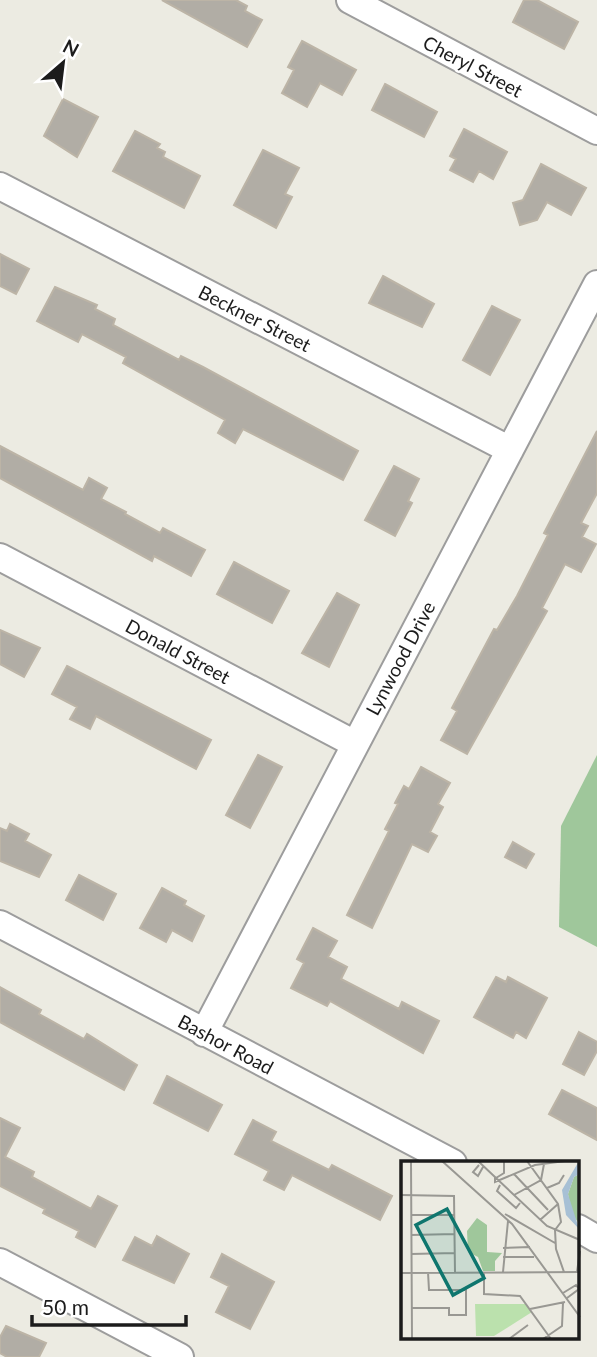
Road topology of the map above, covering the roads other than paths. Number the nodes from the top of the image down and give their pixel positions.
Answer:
1 (349, 0) edge
2 (597, 131) edge
3 (0, 186) edge
4 (597, 284) edge
5 (510, 450) junction
6 (0, 557) edge
7 (355, 744) junction
8 (0, 925) edge
9 (204, 1033) junction
10 (449, 1161) edge
11 (580, 1229) edge
12 (597, 1239) edge
13 (0, 1262) edge
14 (180, 1357) edge

1 - 2 street, Cheryl Street
3 - 5 street, Beckner Street
4 - 5 street, Lynwood Drive
5 - 7 street, Lynwood Drive
6 - 7 street, Donald Street
7 - 9 street, Lynwood Drive
8 - 9 street, Bashor Road
9 - 10 street, Bashor Road
11 - 12 street
13 - 14 street

